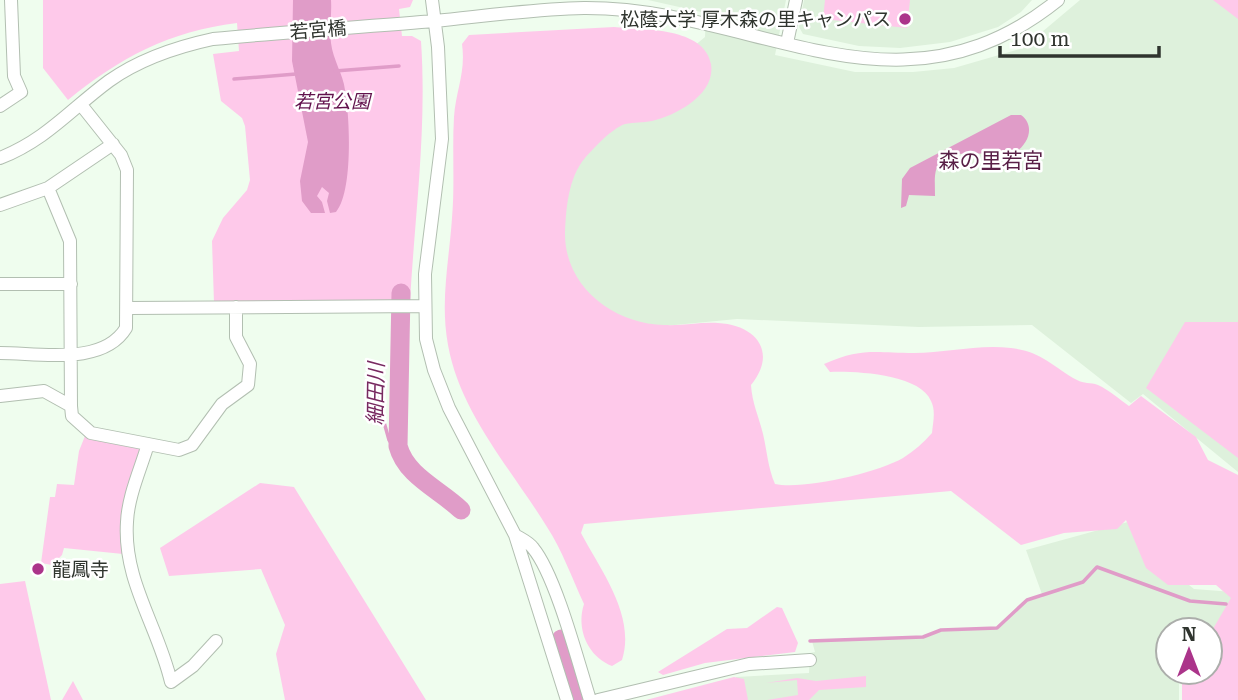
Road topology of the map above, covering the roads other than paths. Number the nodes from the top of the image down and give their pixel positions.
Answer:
1 (11, 0) edge
2 (432, 0) edge
3 (796, 0) edge
4 (1058, 0) edge
5 (436, 20) junction
6 (787, 43) junction
7 (6, 60) edge
8 (0, 106) edge
9 (82, 106) junction
10 (113, 144) junction
11 (0, 158) edge
12 (48, 188) junction
13 (0, 205) edge
14 (0, 284) edge
15 (71, 284) junction
16 (424, 306) junction
17 (236, 307) junction
18 (129, 308) junction
19 (0, 353) edge
20 (71, 353) junction
21 (0, 396) edge
22 (71, 406) junction
23 (148, 444) junction
24 (515, 535) junction
25 (216, 641) dead end
26 (810, 660) dead end
27 (567, 700) edge
28 (590, 700) edge
29 (598, 700) edge

1 - 7 street
2 - 5 street
3 - 6 street
4 - 6 street, 若宮橋
5 - 6 street, 若宮橋
5 - 9 street, 若宮橋
5 - 16 street
7 - 8 street
9 - 10 street
9 - 11 street, 若宮橋
10 - 12 street
10 - 18 street
12 - 13 street
12 - 15 street
14 - 15 street
15 - 20 street
16 - 17 street
16 - 24 street
17 - 18 street
17 - 23 street
18 - 20 street
19 - 20 street
20 - 22 street
21 - 22 street
22 - 23 street
23 - 25 street
24 - 27 street
24 - 28 street
26 - 29 street

